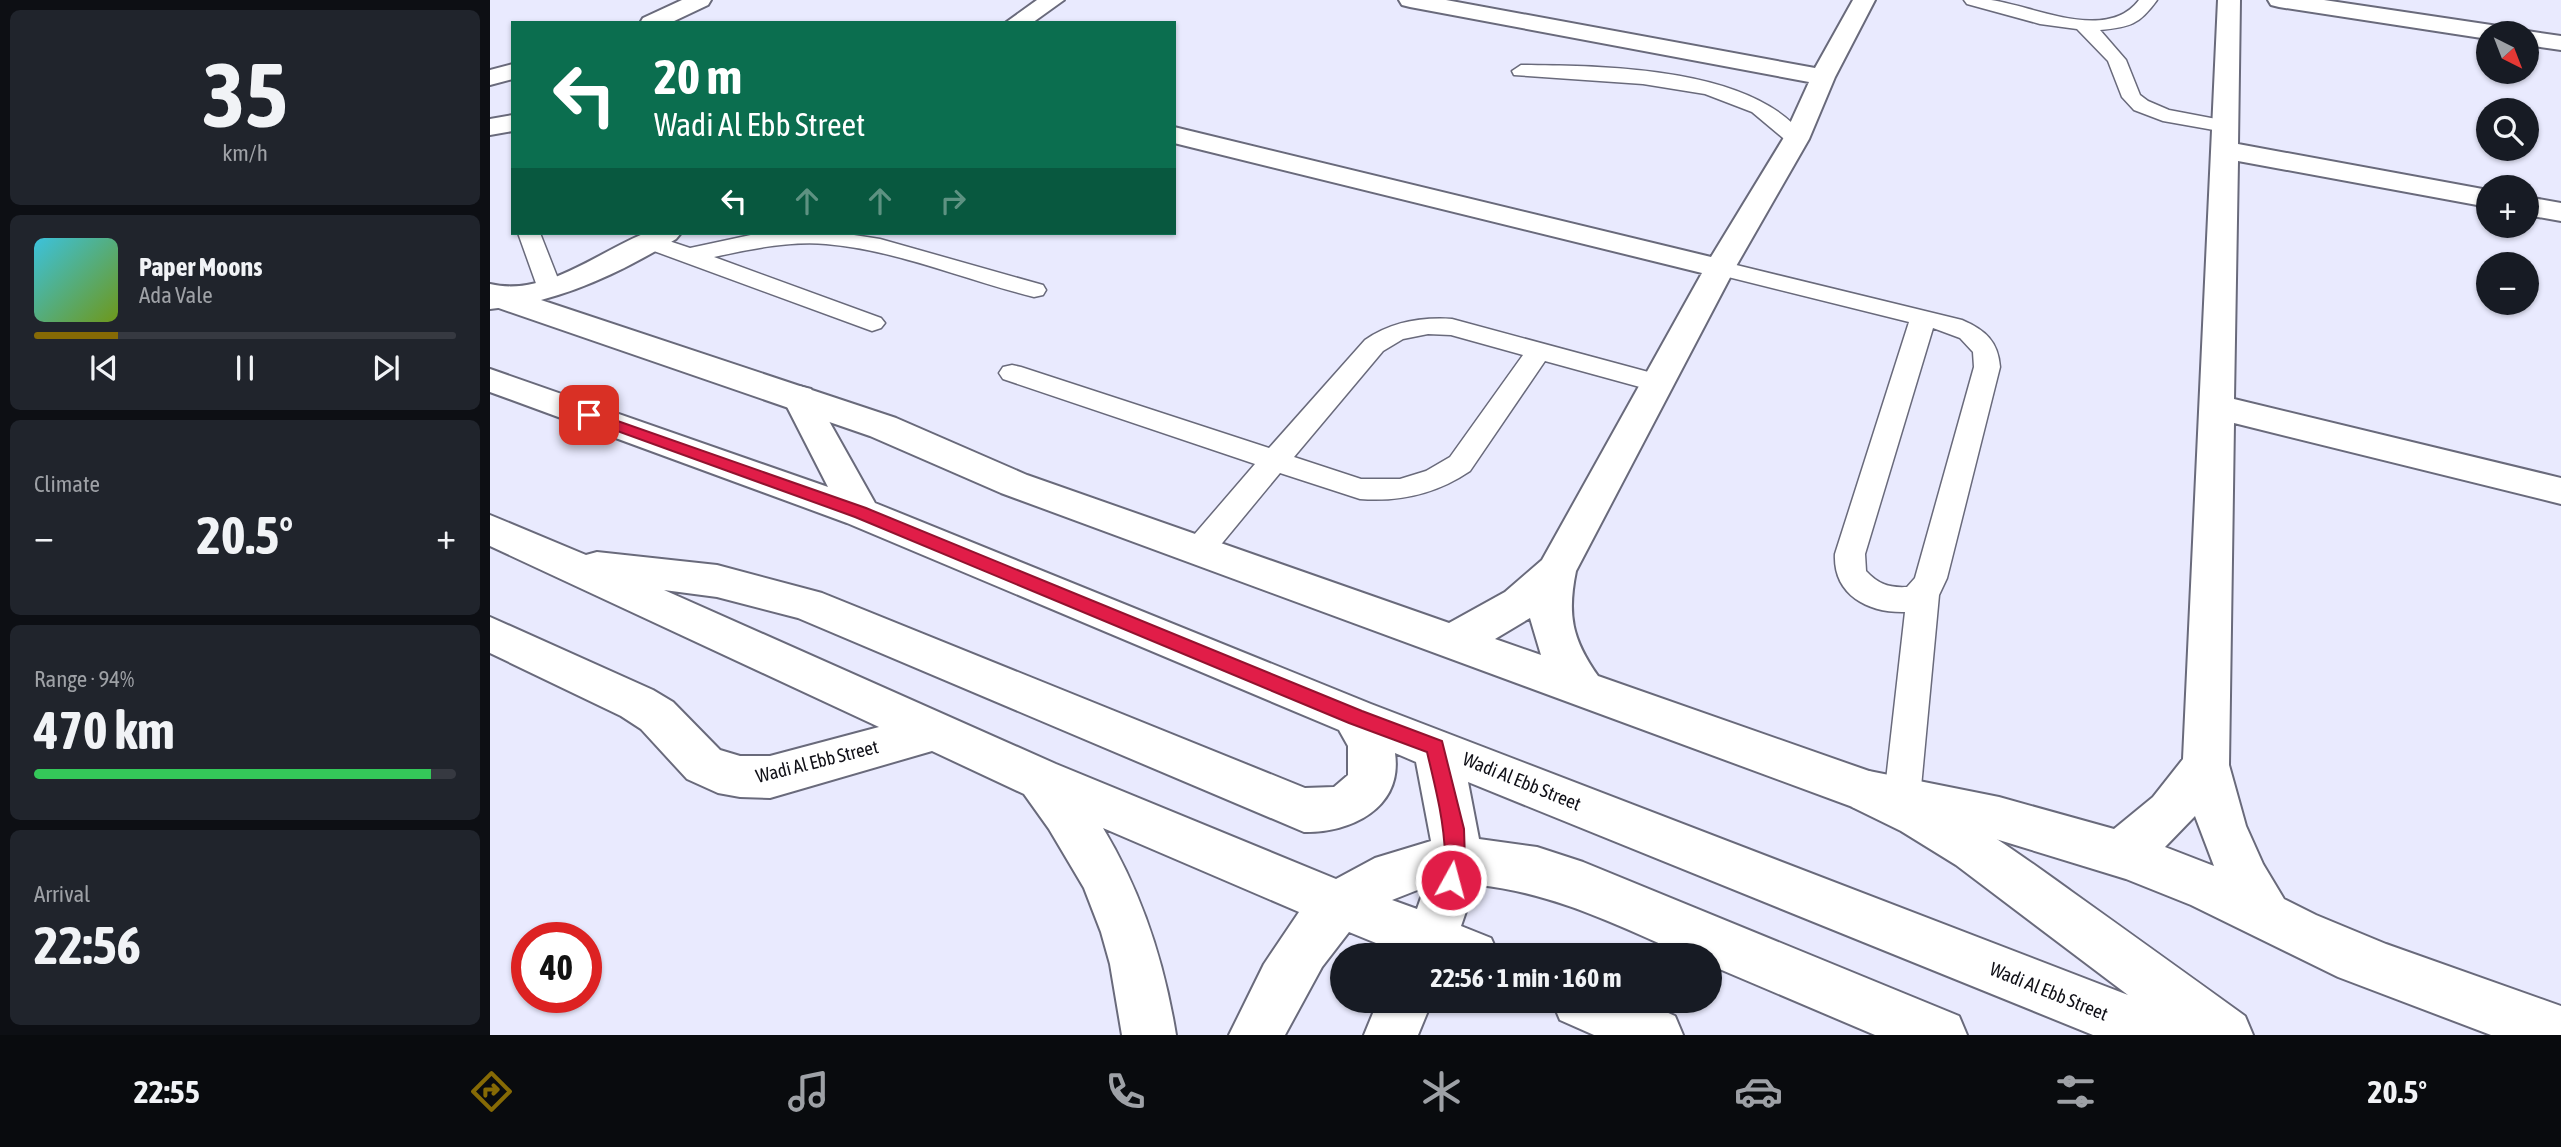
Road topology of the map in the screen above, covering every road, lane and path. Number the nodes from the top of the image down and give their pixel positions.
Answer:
1 (673, 0) edge
2 (701, 0) edge
3 (1053, 0) edge
4 (1410, 0) edge
5 (1864, 0) edge
6 (2148, 0) edge
7 (2229, 0) edge
8 (2279, 0) edge
9 (1985, 2) edge
10 (628, 21) edge
11 (655, 21) edge
12 (1019, 21) edge
13 (2083, 25) junction
14 (2476, 30) edge
15 (2539, 40) edge
16 (2561, 43) edge
17 (1521, 71) dead end
18 (511, 72) edge
19 (1823, 77) junction
20 (490, 78) edge
21 (511, 123) edge
22 (490, 127) edge
23 (1176, 135) edge
24 (2225, 137) junction
25 (1796, 139) junction
26 (2476, 195) edge
27 (2539, 208) edge
28 (2561, 212) edge
29 (530, 235) edge
30 (658, 237) edge
31 (688, 256) junction
32 (1720, 268) junction
33 (1034, 290) dead end
34 (494, 297) edge
35 (559, 305) junction
36 (1923, 318) junction
37 (872, 323) dead end
38 (1539, 351) junction
39 (1012, 373) dead end
40 (490, 380) edge
41 (1658, 383) junction
42 (799, 397) junction
43 (2217, 407) junction
44 (1274, 461) junction
45 (2561, 491) edge
46 (861, 513) junction
47 (490, 529) edge
48 (1198, 551) junction
49 (567, 564) junction
50 (1556, 571) junction
51 (1923, 592) junction
52 (490, 634) edge
53 (1449, 641) junction
54 (1583, 689) junction
55 (1355, 717) junction
56 (935, 731) junction
57 (1436, 747) junction
58 (2206, 765) junction
59 (1039, 779) junction
60 (1885, 795) junction
61 (2120, 854) junction
62 (1455, 861) junction
63 (1341, 905) junction
64 (2267, 918) junction
65 (1426, 943) edge
66 (1443, 943) edge
67 (1400, 1013) edge
68 (1606, 1013) edge
69 (2561, 1033) edge
70 (1149, 1035) edge
71 (1256, 1035) edge
72 (1391, 1035) edge
73 (1656, 1035) edge
74 (1940, 1035) edge
75 (2161, 1035) edge
76 (2226, 1035) edge

1 - 10 street
2 - 11 street
3 - 12 street
4 - 19 street
5 - 19 street
6 - 13 lane
7 - 24 street
8 - 14 street
9 - 13 lane
13 - 24 lane
15 - 16 street
17 - 25 lane
18 - 20 street
19 - 25 street
21 - 22 street
23 - 32 street
24 - 26 street
24 - 43 street
25 - 32 street
27 - 28 street
29 - 35 lane
30 - 31 lane
30 - 35 street
31 - 33 lane
31 - 37 lane
32 - 36 lane
32 - 41 street
34 - 35 street
35 - 42 street
36 - 51 lane
36 - 51 lane
38 - 41 lane
38 - 44 lane
38 - 44 lane
39 - 44 lane
40 - 46 street, Wadi Al Ebb Street
41 - 50 street
42 - 46 street
42 - 48 street
43 - 45 street
43 - 58 street
44 - 48 lane
46 - 55 street, Wadi Al Ebb Street
47 - 49 street, Wadi Al Ebb Street
48 - 53 street
49 - 55 street
49 - 56 street, Wadi Al Ebb Street
50 - 53 street
50 - 54 street
51 - 60 lane
52 - 56 street, Wadi Al Ebb Street
53 - 54 street
54 - 60 street
55 - 57 street, Wadi Al Ebb Street
56 - 59 street, Wadi Al Ebb Street
57 - 62 street
57 - 75 street, Wadi Al Ebb Street
58 - 61 street
58 - 64 street
59 - 63 street, Wadi Al Ebb Street
59 - 70 street
60 - 61 street
60 - 76 street
61 - 64 street
62 - 63 street
62 - 66 street
62 - 74 street
63 - 65 street, Wadi Al Ebb Street
63 - 71 street
64 - 69 street
67 - 72 street
68 - 73 street

